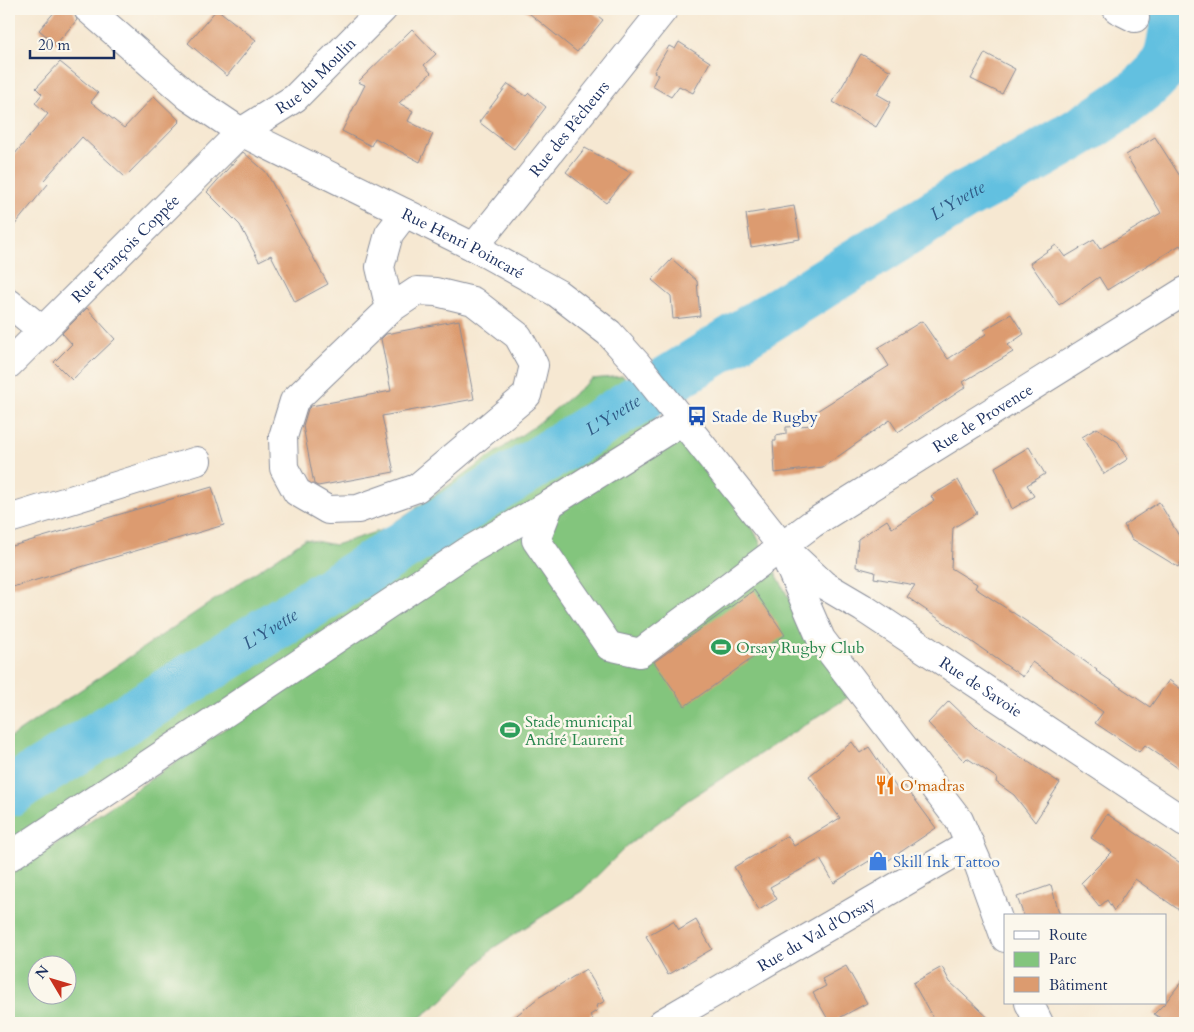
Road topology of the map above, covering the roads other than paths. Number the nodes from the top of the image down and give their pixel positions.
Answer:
1 (88, 9) edge
2 (383, 9) edge
3 (664, 9) edge
4 (241, 132) junction
5 (405, 213) junction
6 (474, 248) junction
7 (1185, 291) edge
8 (9, 304) edge
9 (390, 310) junction
10 (44, 331) junction
11 (9, 364) edge
12 (679, 415) junction
13 (197, 461) dead end
14 (550, 504) junction
15 (9, 519) edge
16 (781, 546) junction
17 (1185, 822) edge
18 (970, 844) junction
19 (9, 857) edge
20 (1004, 935) edge
21 (1030, 1004) edge
22 (662, 1023) edge
23 (1039, 1023) edge

1 - 4 street, Rue Henri Poincaré
2 - 4 street, Rue du Moulin
3 - 6 street, Rue des Pêcheurs
4 - 5 street, Rue Henri Poincaré
4 - 10 street, Rue François Coppée
5 - 6 street, Rue Henri Poincaré
5 - 9 street
6 - 12 street, Rue Henri Poincaré
7 - 16 street, Rue de Provence
8 - 10 street
9 - 9 street
10 - 11 street, Rue François Coppée
12 - 14 street
12 - 16 street, Rue Henri Poincaré
13 - 15 street
14 - 16 street, Rue de Provence
14 - 19 street
16 - 17 street, Rue de Savoie
16 - 18 street
18 - 20 street
18 - 22 street, Rue du Val d'Orsay
21 - 23 street

